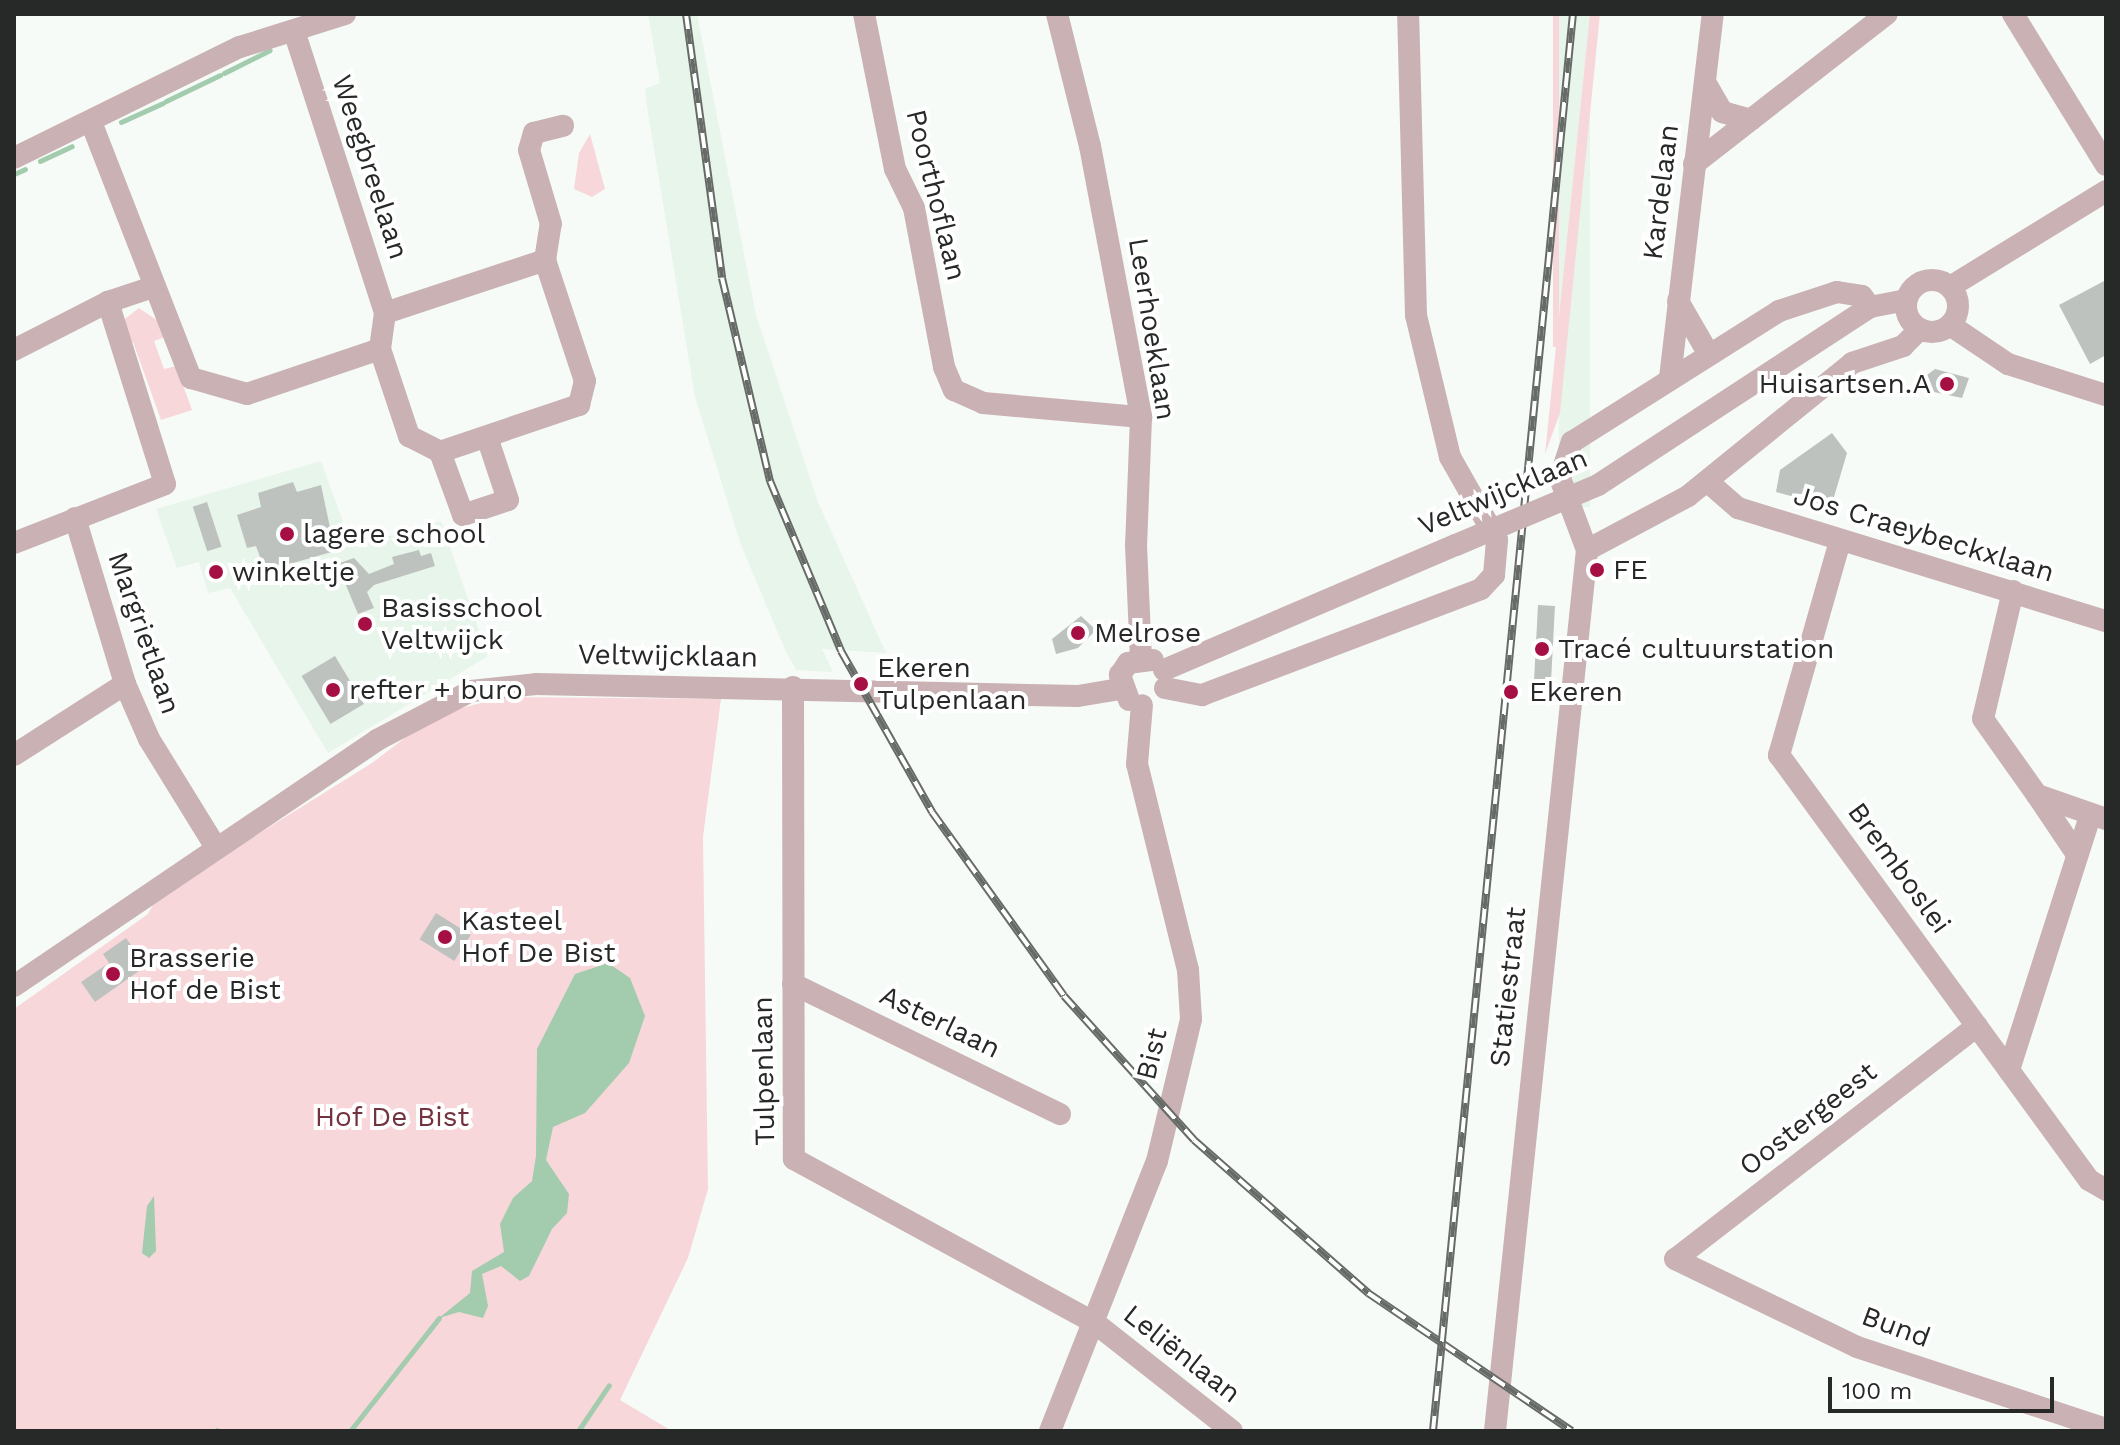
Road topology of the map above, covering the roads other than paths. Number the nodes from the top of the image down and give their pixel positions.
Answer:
1 (345, 14) edge
2 (864, 14) edge
3 (1057, 14) edge
4 (1408, 14) edge
5 (1713, 14) edge
6 (1887, 14) edge
7 (2013, 14) edge
8 (296, 36) junction
9 (1705, 82) junction
10 (1751, 120) junction
11 (563, 126) dead end
12 (94, 128) junction
13 (14, 158) edge
14 (1694, 164) junction
15 (2106, 165) edge
16 (2106, 191) edge
17 (545, 260) junction
18 (153, 287) junction
19 (1950, 287) junction
20 (1678, 301) junction
21 (108, 302) junction
22 (1870, 307) junction
23 (385, 313) junction
24 (1911, 315) junction
25 (1843, 325) junction
26 (1950, 325) junction
27 (380, 349) junction
28 (14, 350) edge
29 (1708, 353) junction
30 (1670, 378) junction
31 (2106, 395) edge
32 (1141, 417) junction
33 (487, 437) junction
34 (440, 452) junction
35 (1708, 482) junction
36 (75, 518) junction
37 (1840, 541) junction
38 (14, 543) edge
39 (1587, 550) junction
40 (2013, 591) junction
41 (2106, 621) edge
42 (1141, 658) junction
43 (1164, 679) junction
44 (125, 684) junction
45 (793, 687) junction
46 (1120, 689) junction
47 (1142, 705) junction
48 (14, 755) edge
49 (2037, 795) junction
50 (2098, 817) edge
51 (215, 846) junction
52 (2076, 853) junction
53 (793, 984) junction
54 (14, 986) edge
55 (1977, 1026) junction
56 (2009, 1070) junction
57 (1060, 1114) dead end
58 (2106, 1190) edge
59 (1675, 1259) joint
60 (1095, 1323) junction
61 (2069, 1425) edge
62 (2106, 1429) edge
63 (1050, 1431) edge
64 (1232, 1431) edge
65 (1495, 1431) edge

1 - 8 street
2 - 32 street, Poorthoflaan
3 - 32 street, Leerhoeklaan
4 - 43 street
5 - 9 street, Kardelaan
6 - 10 street
7 - 15 street
8 - 12 street
8 - 23 street, Weegbreelaan
9 - 10 street
9 - 14 street, Kardelaan
10 - 14 street
11 - 17 street
12 - 13 street
12 - 18 street
14 - 20 street, Kardelaan
16 - 19 street, Veltwijcklaan
17 - 23 street
17 - 33 street
18 - 21 street
18 - 27 street
19 - 24 street, Veltwijcklaan
19 - 26 street
20 - 29 street
20 - 30 street, Kardelaan
21 - 28 street
21 - 36 street
22 - 24 street, Veltwijcklaan
22 - 25 street, Veltwijcklaan
22 - 29 street
23 - 27 street, Weegbreelaan
24 - 25 street, Veltwijcklaan
24 - 26 street, Veltwijcklaan
24 - 35 street, Veltwijcklaan
25 - 43 street, Veltwijcklaan, bridge
26 - 31 street
27 - 34 street, Weegbreelaan
29 - 30 street
30 - 39 street
32 - 42 street, Leerhoeklaan
33 - 34 street
33 - 34 street
35 - 37 street, Jos Craeybeckxlaan
35 - 39 street, Veltwijcklaan
36 - 38 street
36 - 44 street, Margrietlaan
37 - 40 street, Jos Craeybeckxlaan
37 - 55 street, Bremboslei
39 - 65 street, Statiestraat
40 - 41 street, Jos Craeybeckxlaan
40 - 49 street
42 - 43 street
42 - 46 street
43 - 47 street
44 - 48 street
44 - 51 street, Margrietlaan
45 - 46 street, Veltwijcklaan
45 - 51 street, Veltwijcklaan
45 - 53 street, Tulpenlaan
46 - 47 street
47 - 60 street, Bist
49 - 50 street
49 - 52 street
50 - 52 street
51 - 54 street, Veltwijcklaan
52 - 56 street
53 - 57 street, Asterlaan
53 - 60 street, Tulpenlaan
55 - 56 street, Bremboslei
55 - 59 street, Oostergeest
56 - 58 street, Bremboslei
59 - 61 street, Bund
60 - 63 street, Bist
60 - 64 street, Leliënlaan
61 - 62 street, Bund

